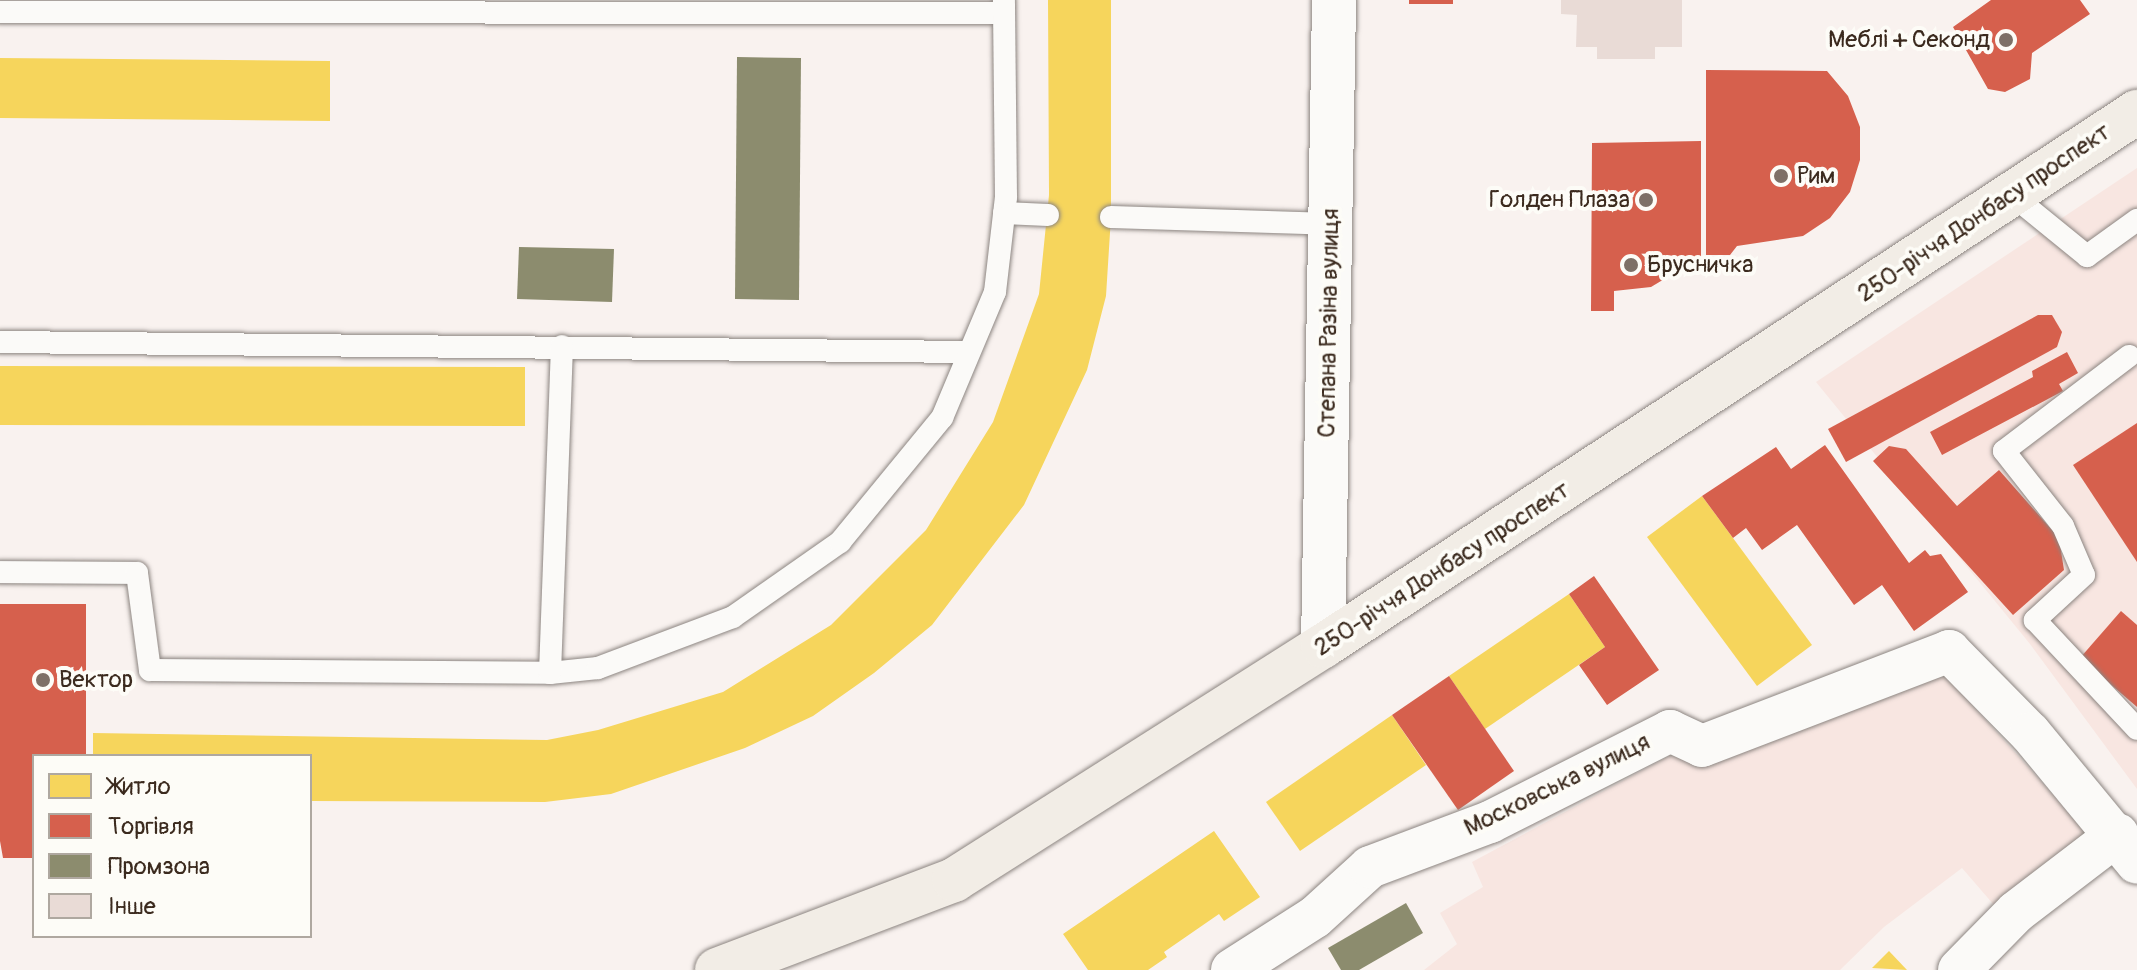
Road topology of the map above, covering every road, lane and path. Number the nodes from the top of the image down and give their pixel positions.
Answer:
1 (1334, 0) edge
2 (328, 6) edge
3 (1004, 6) edge
4 (0, 12) edge
5 (2137, 112) edge
6 (2012, 195) junction
7 (1004, 213) junction
8 (1048, 215) dead end
9 (1111, 217) dead end
10 (2137, 220) edge
11 (1330, 224) junction
12 (0, 342) edge
13 (562, 346) junction
14 (969, 352) junction
15 (2129, 356) dead end
16 (0, 572) edge
17 (1323, 646) junction
18 (550, 673) junction
19 (2137, 729) edge
20 (2128, 849) edge
21 (717, 970) edge
22 (1232, 970) edge
23 (1959, 970) edge

1 - 11 street, Степана Разіна вулиця
2 - 3 lane
2 - 4 lane
3 - 7 lane
5 - 6 main road, 250-річчя Донбасу проспект
6 - 10 lane
6 - 17 main road, 250-річчя Донбасу проспект
7 - 8 lane
7 - 14 lane
9 - 11 lane
11 - 17 street, Степана Разіна вулиця
12 - 13 lane
13 - 14 lane
13 - 18 lane
14 - 18 lane
15 - 19 lane
16 - 18 lane
17 - 21 main road, 250-річчя Донбасу проспект
20 - 22 street, Московська вулиця
20 - 23 street

